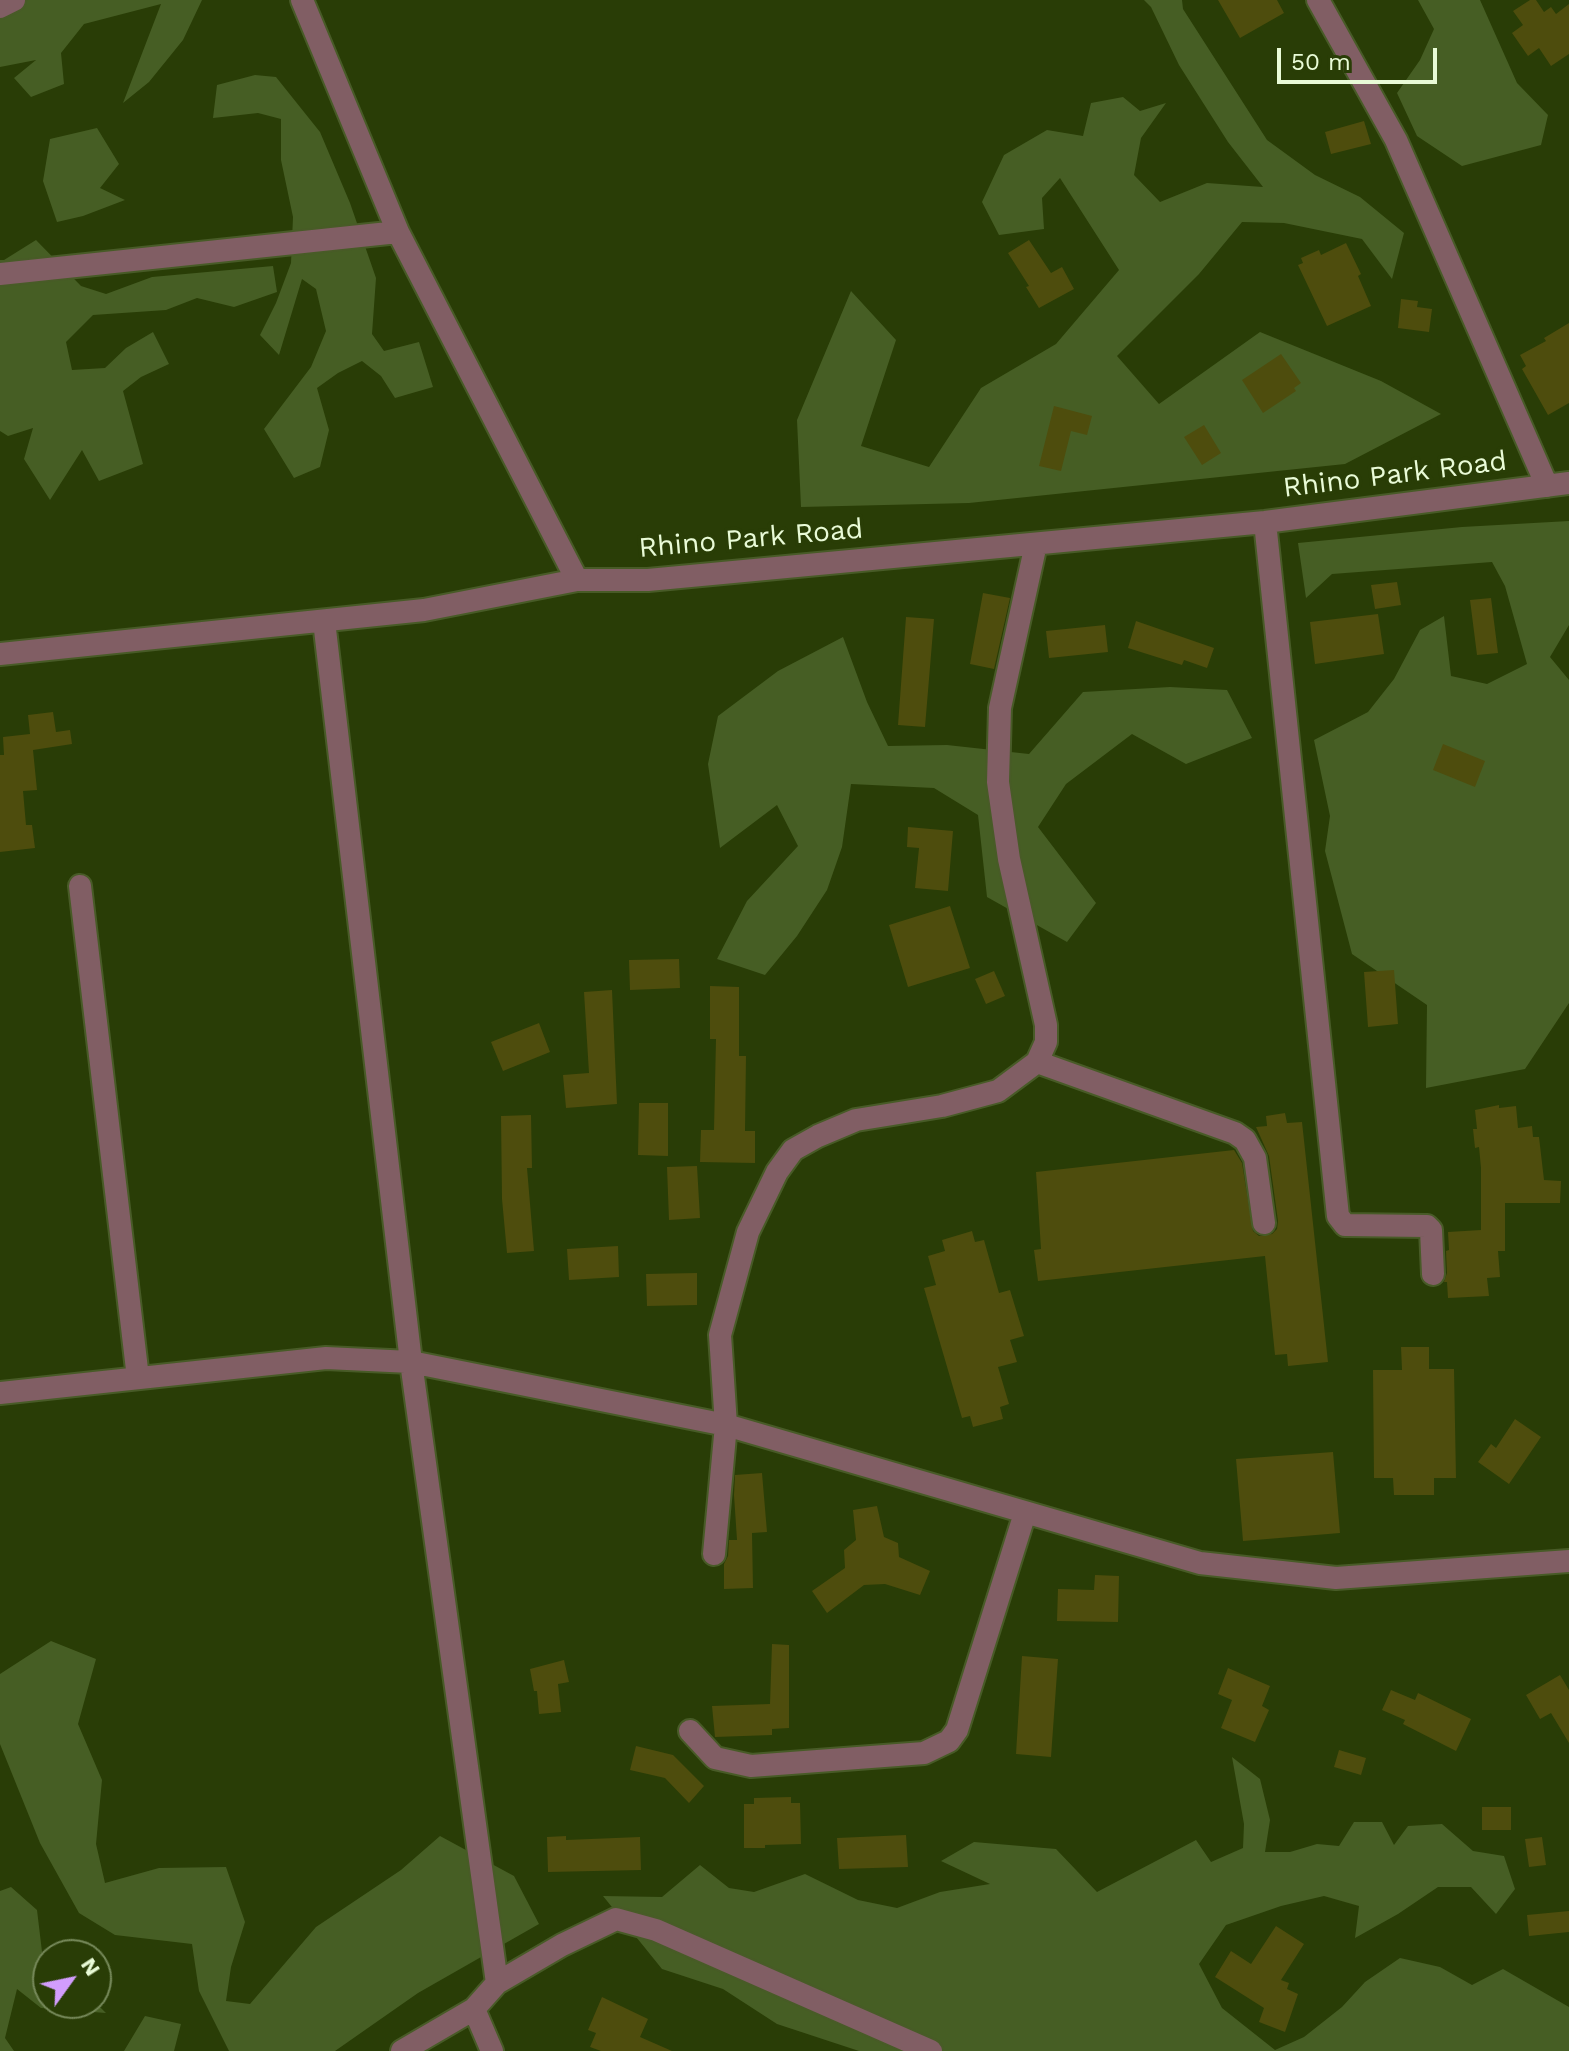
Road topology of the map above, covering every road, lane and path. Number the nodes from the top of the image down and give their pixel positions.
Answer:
1 (14, 0) edge
2 (302, 0) edge
3 (1318, 0) edge
4 (0, 7) edge
5 (398, 232) junction
6 (0, 274) edge
7 (1558, 485) edge
8 (1265, 522) junction
9 (1036, 544) junction
10 (577, 580) junction
11 (324, 621) junction
12 (0, 654) edge
13 (80, 886) dead end
14 (1037, 1062) junction
15 (1264, 1223) dead end
16 (1433, 1274) dead end
17 (411, 1362) junction
18 (138, 1378) junction
19 (0, 1393) edge
20 (726, 1425) junction
21 (1025, 1513) junction
22 (714, 1554) dead end
23 (1569, 1561) edge
24 (690, 1731) dead end
25 (497, 1983) junction
26 (474, 2009) junction
27 (402, 2051) edge
28 (492, 2051) edge
29 (931, 2051) edge

1 - 4 street
2 - 5 street
3 - 7 street
5 - 6 street
5 - 10 street
7 - 8 street, Rhino Park Road
8 - 9 street, Rhino Park Road
8 - 16 street
9 - 10 street, Rhino Park Road
9 - 14 street
10 - 11 street, Rhino Park Road
11 - 12 street, Rhino Park Road
11 - 17 street
13 - 18 street
14 - 15 street
14 - 20 street
17 - 18 street
17 - 20 street
17 - 25 street
18 - 19 street
20 - 21 street
20 - 22 street
21 - 23 street
21 - 24 street
25 - 26 street
25 - 29 street
26 - 27 street
26 - 28 street

